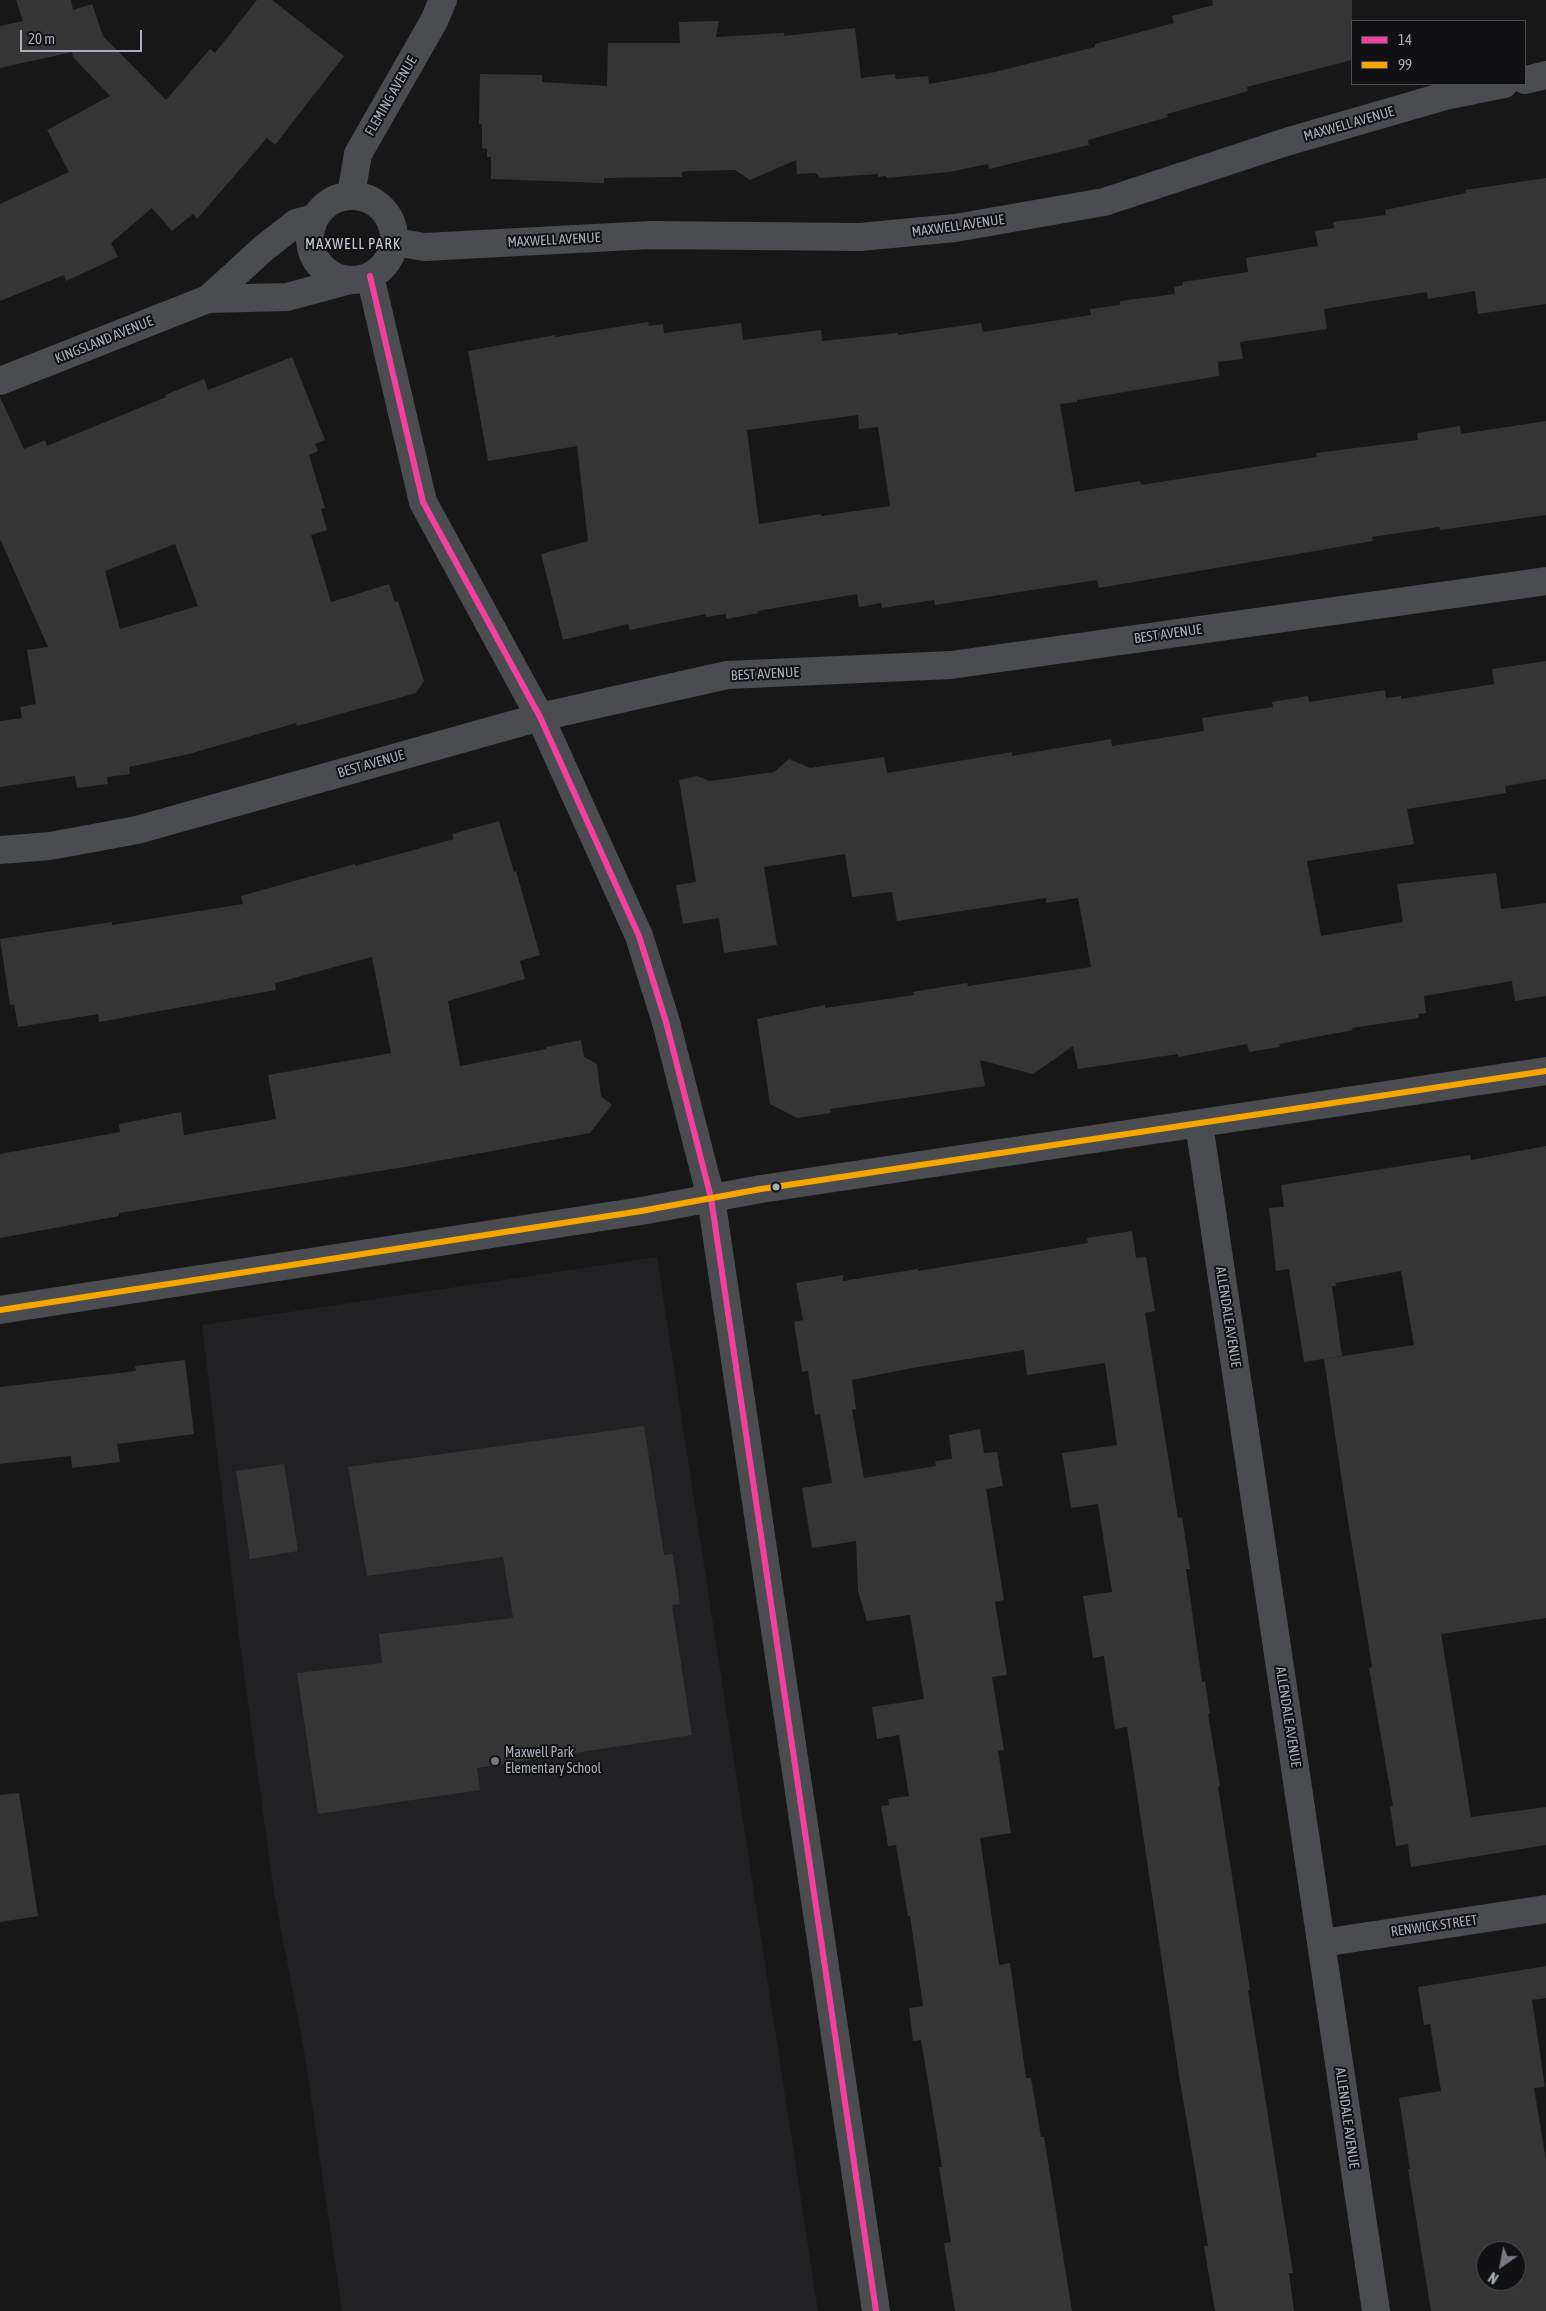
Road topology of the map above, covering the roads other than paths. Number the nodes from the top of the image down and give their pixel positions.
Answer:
1 (443, 0) edge
2 (1546, 75) edge
3 (1526, 80) edge
4 (1499, 85) edge
5 (351, 195) junction
6 (314, 218) junction
7 (394, 242) junction
8 (360, 278) junction
9 (208, 299) junction
10 (0, 381) edge
11 (1546, 581) edge
12 (540, 717) junction
13 (0, 850) edge
14 (1546, 1071) edge
15 (1199, 1124) junction
16 (710, 1198) junction
17 (0, 1310) edge
18 (1546, 1909) edge
19 (1322, 1943) junction
20 (876, 2311) edge
21 (1376, 2311) edge

1 - 5 street, FLEMING AVENUE
2 - 3 street
4 - 7 street, MAXWELL AVENUE
5 - 6 street
5 - 7 street
6 - 8 street
6 - 9 street, KINGSLAND AVENUE
7 - 8 street
8 - 9 street, KINGSLAND AVENUE
8 - 12 street
9 - 10 street, KINGSLAND AVENUE
11 - 12 street, BEST AVENUE
12 - 13 street, BEST AVENUE
12 - 16 street
14 - 15 street
15 - 16 street
15 - 19 street, ALLENDALE AVENUE
16 - 17 street
16 - 20 street
18 - 19 street, RENWICK STREET
19 - 21 street, ALLENDALE AVENUE

